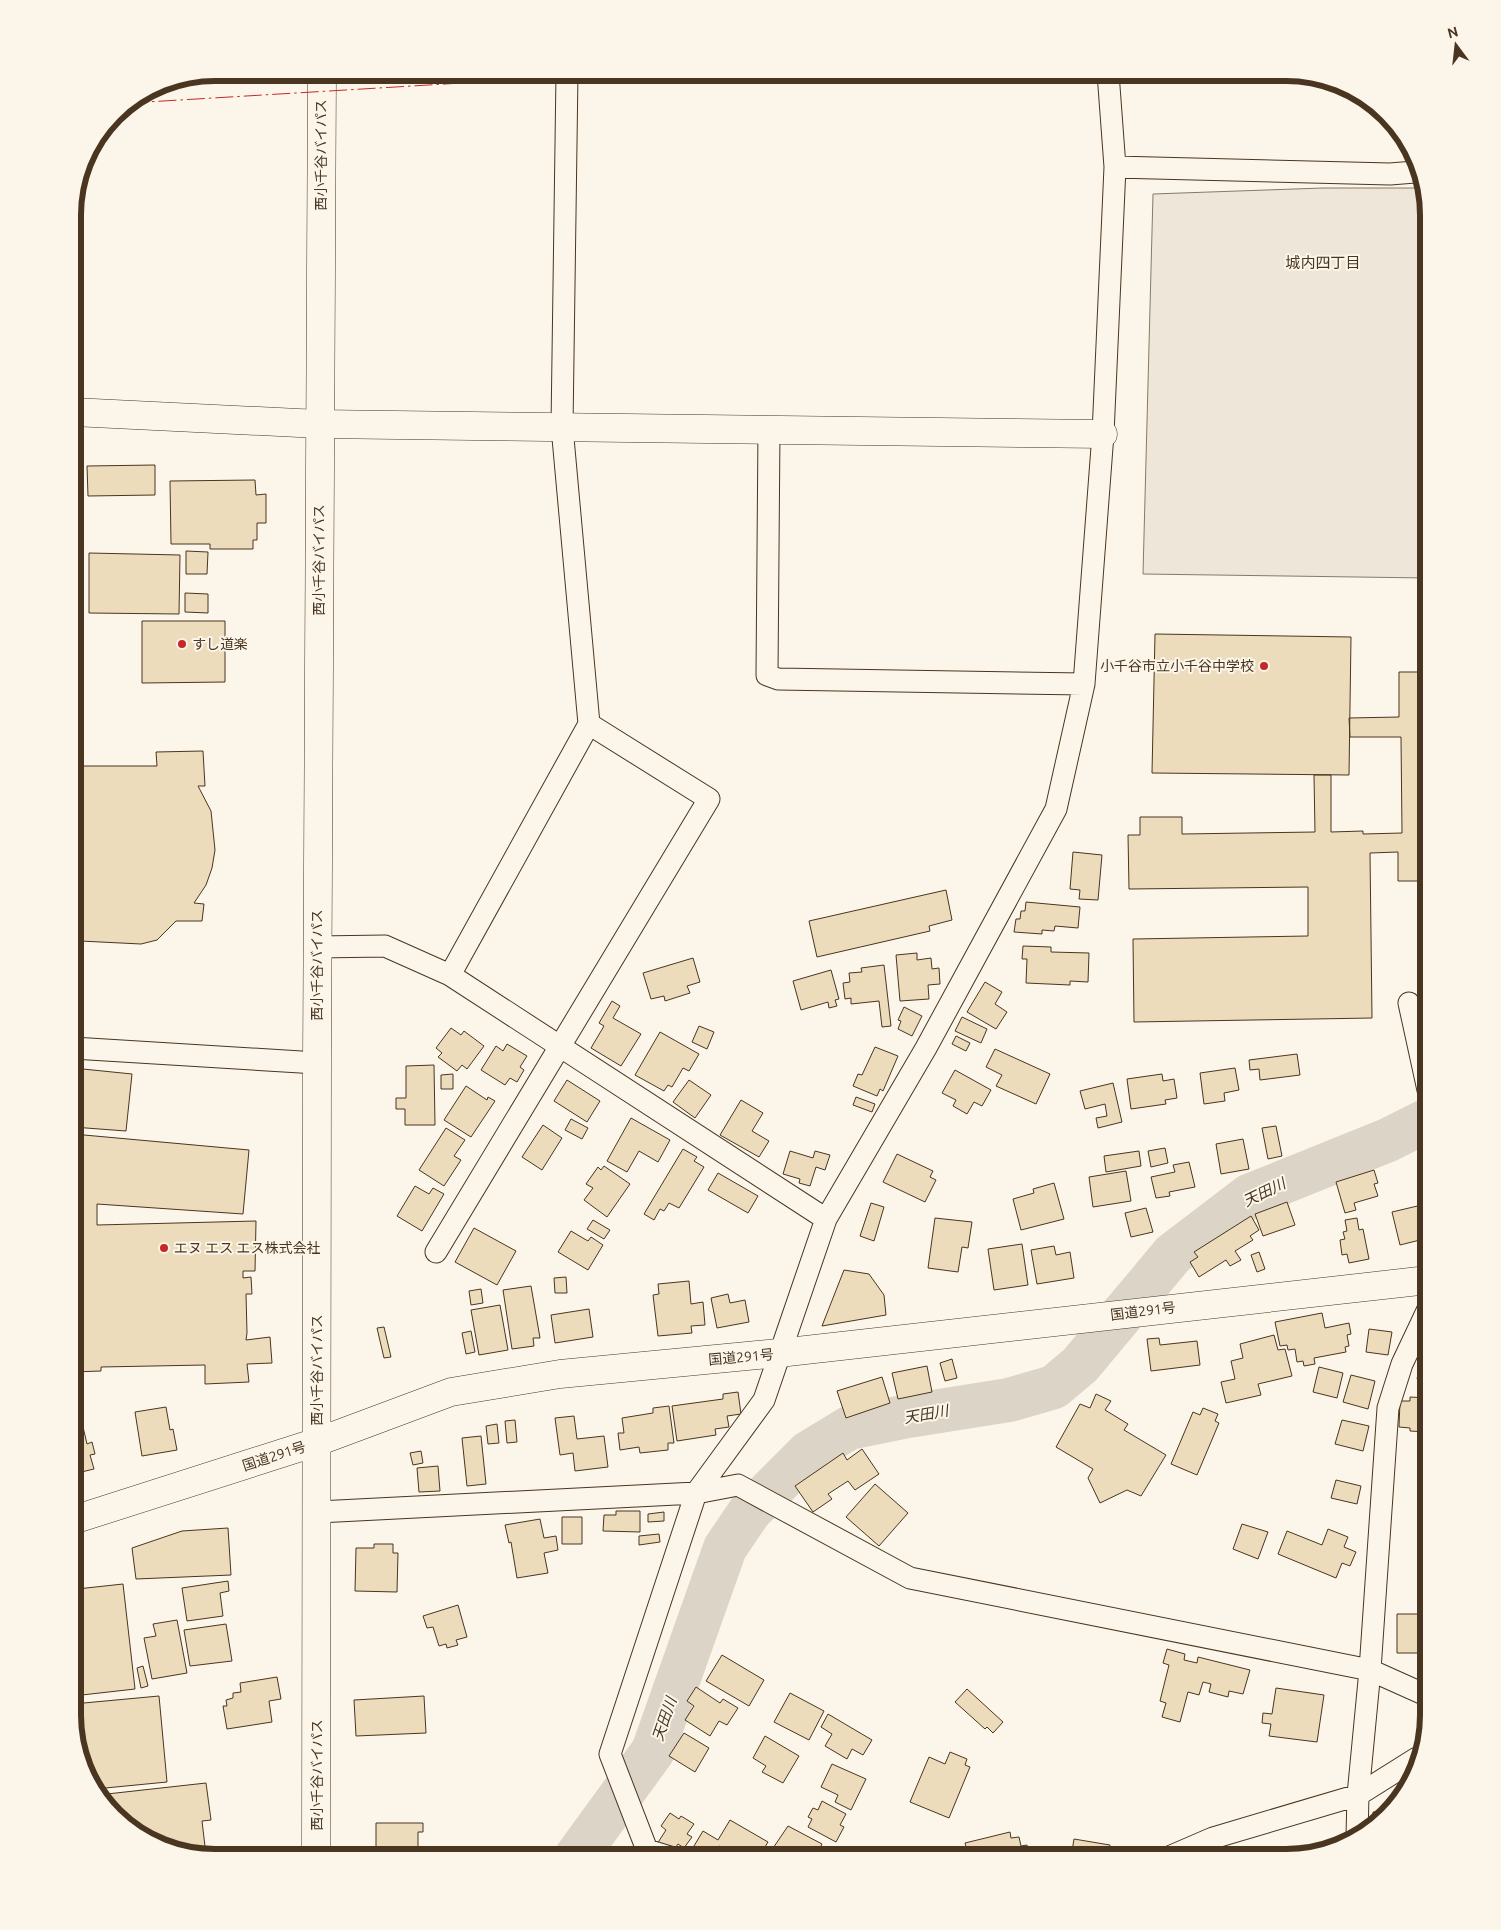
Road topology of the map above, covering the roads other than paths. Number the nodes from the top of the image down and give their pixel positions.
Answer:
1 (322, 82) edge
2 (567, 82) edge
3 (1109, 82) edge
4 (1115, 167) junction
5 (1413, 172) edge
6 (82, 412) edge
7 (319, 424) junction
8 (562, 427) junction
9 (768, 430) junction
10 (1103, 434) junction
11 (1084, 684) junction
12 (589, 724) junction
13 (317, 947) junction
14 (450, 975) junction
15 (1409, 1003) dead end
16 (560, 1046) junction
17 (81, 1049) edge
18 (1420, 1053) edge
19 (317, 1063) junction
20 (826, 1219) junction
21 (436, 1252) dead end
22 (1420, 1281) edge
23 (1420, 1327) edge
24 (779, 1353) junction
25 (317, 1442) junction
26 (696, 1493) junction
27 (318, 1512) junction
28 (81, 1517) edge
29 (1370, 1670) junction
30 (1420, 1692) edge
31 (1411, 1762) edge
32 (1358, 1795) junction
33 (1357, 1828) edge
34 (316, 1849) edge
35 (641, 1849) edge
36 (1189, 1849) edge

1 - 7 main road, 西小千谷バイパス
2 - 8 street
3 - 4 street
4 - 5 street
4 - 10 street
6 - 7 main road
7 - 8 main road
7 - 13 main road, 西小千谷バイパス
8 - 9 main road
8 - 12 street
9 - 10 main road
9 - 11 street
10 - 11 street
11 - 20 street
12 - 14 street
12 - 16 street
13 - 14 street
13 - 19 main road, 西小千谷バイパス
14 - 16 street
15 - 18 street
16 - 20 street
16 - 21 street
17 - 19 street
19 - 25 main road, 西小千谷バイパス
20 - 24 street
22 - 24 main road, 国道291号
23 - 29 street
24 - 25 main road, 国道291号
24 - 26 street
25 - 27 main road, 西小千谷バイパス
25 - 28 main road, 国道291号
26 - 27 street
26 - 29 street
26 - 35 street
27 - 34 main road, 西小千谷バイパス
29 - 30 street
29 - 32 street
31 - 32 street
32 - 33 street
32 - 36 street

